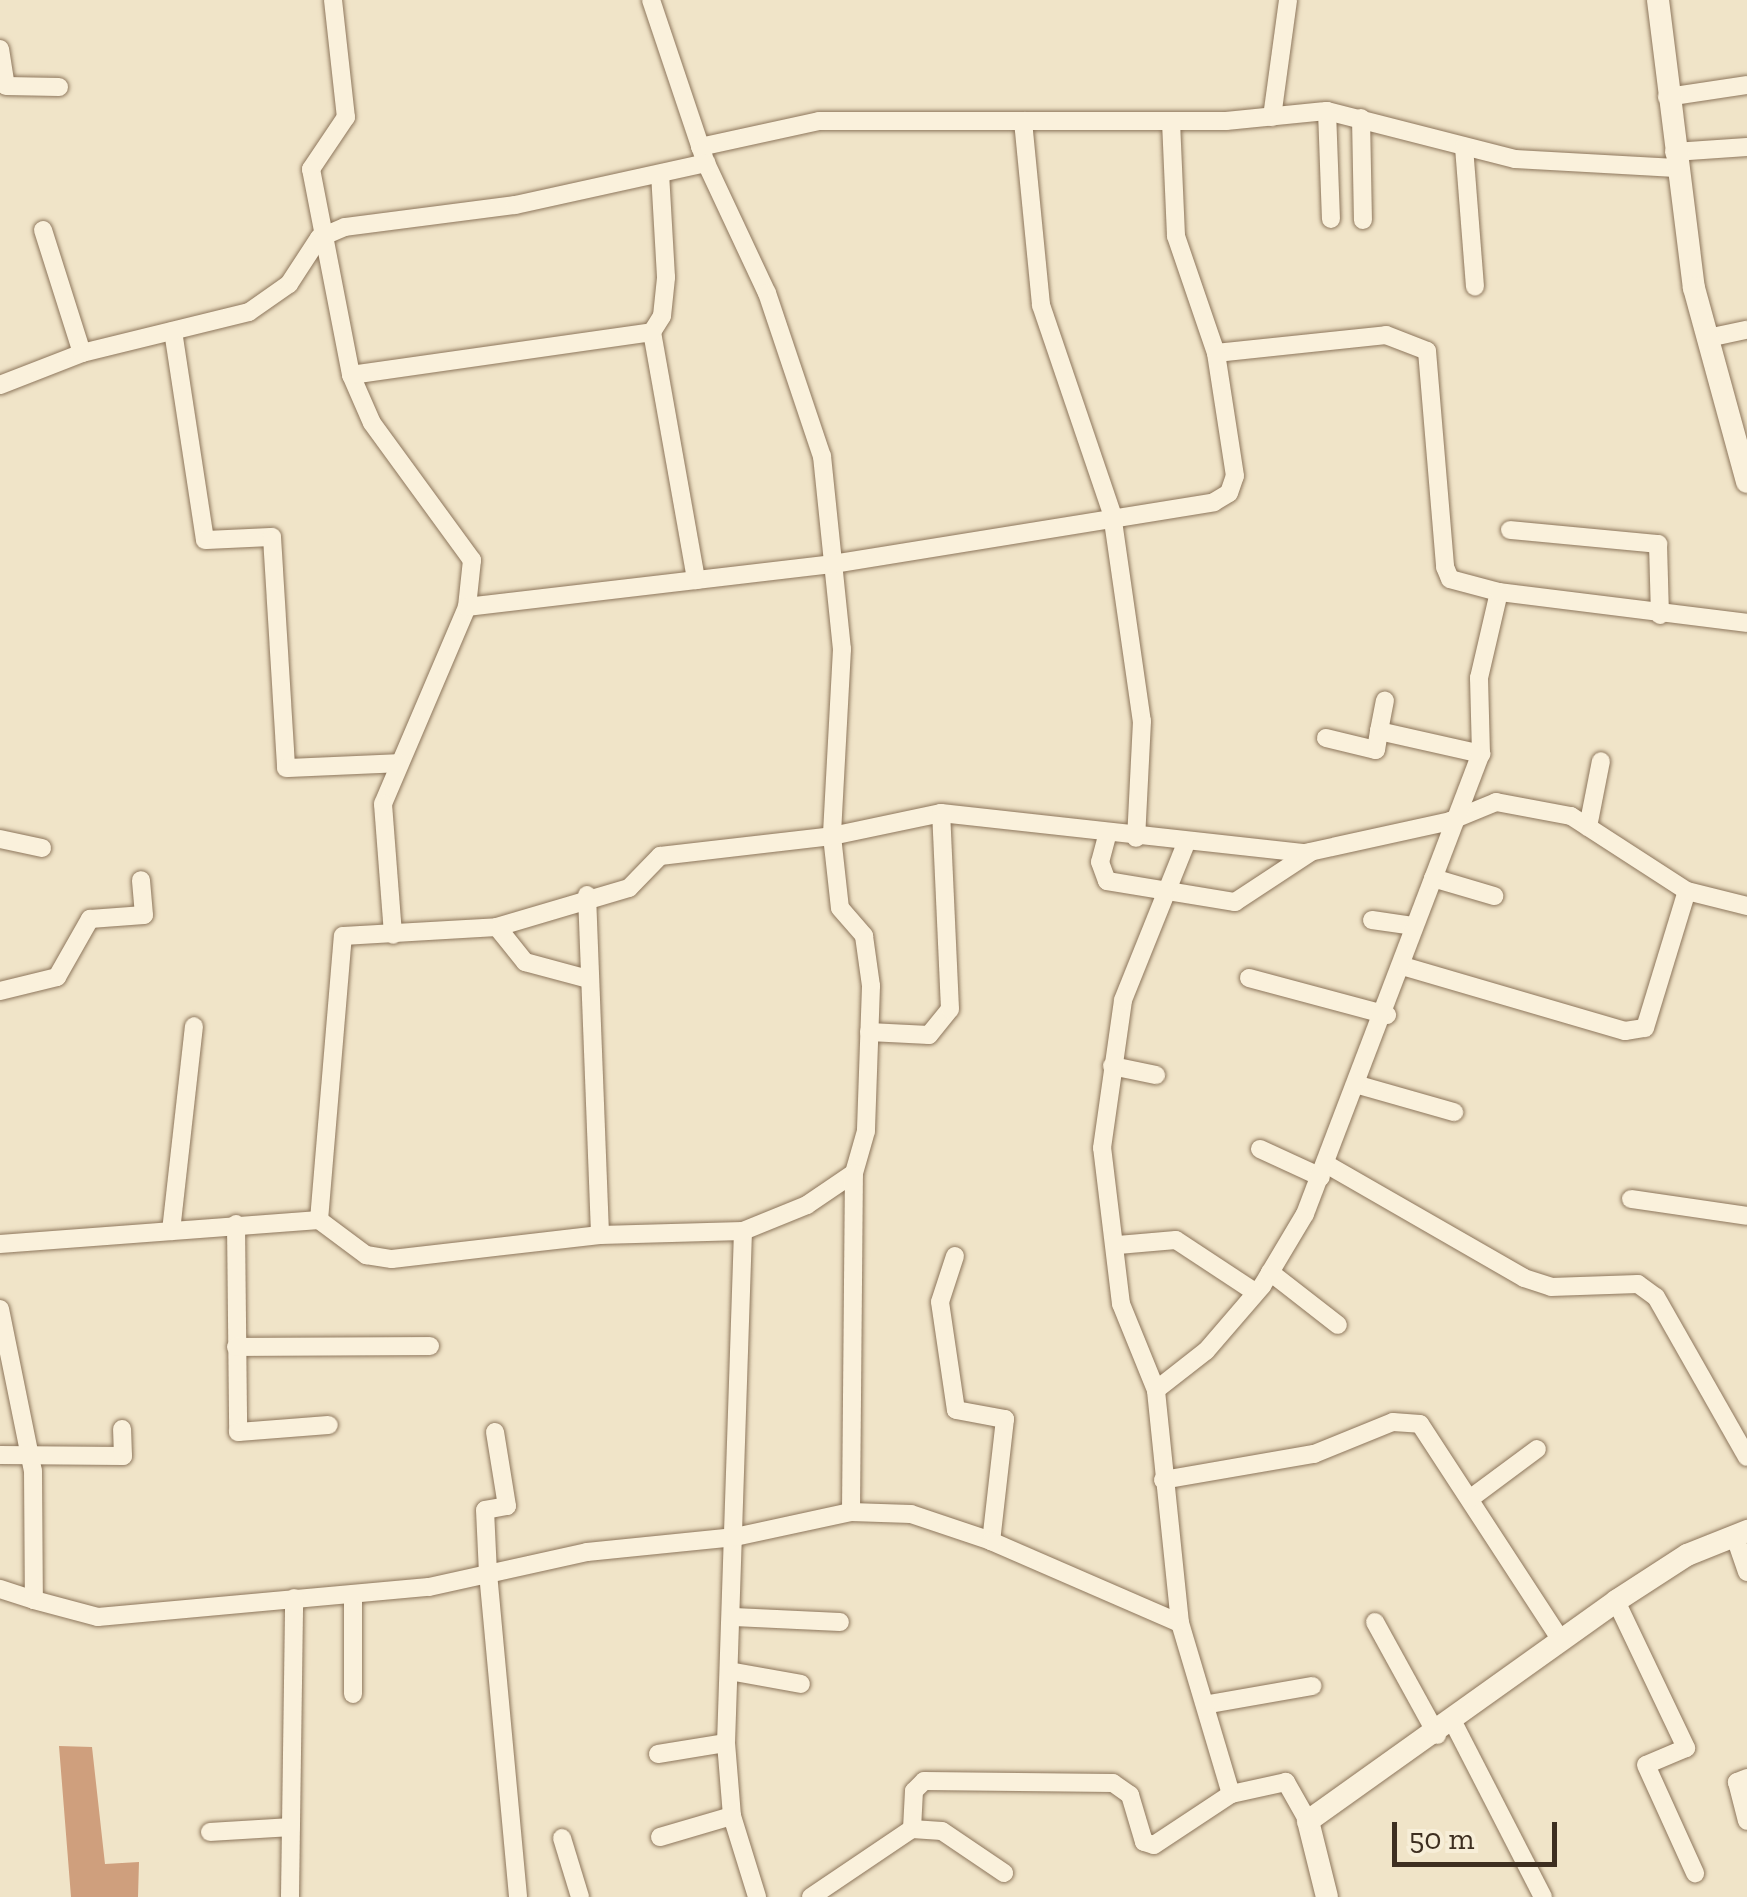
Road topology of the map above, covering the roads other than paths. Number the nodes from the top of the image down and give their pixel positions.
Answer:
1 (332, 0) edge
2 (650, 0) edge
3 (1288, 0) edge
4 (1658, 0) edge
5 (0, 48) edge
6 (1747, 85) edge
7 (59, 87) dead end
8 (1667, 97) junction
9 (1327, 111) junction
10 (1272, 118) junction
11 (1360, 118) junction
12 (1171, 120) junction
13 (1023, 121) junction
14 (1464, 147) junction
15 (1747, 147) edge
16 (703, 155) junction
17 (1675, 160) junction
18 (660, 174) junction
19 (1332, 219) dead end
20 (1364, 220) dead end
21 (43, 230) dead end
22 (319, 238) junction
23 (1475, 287) dead end
24 (1747, 330) edge
25 (172, 331) junction
26 (652, 332) junction
27 (1708, 338) junction
28 (82, 353) junction
29 (1216, 353) junction
30 (351, 375) junction
31 (0, 385) edge
32 (1747, 482) edge
33 (1112, 514) junction
34 (1510, 530) dead end
35 (833, 564) junction
36 (696, 580) junction
37 (1499, 592) junction
38 (467, 607) junction
39 (1660, 615) junction
40 (1747, 624) edge
41 (1385, 701) dead end
42 (1379, 731) junction
43 (1326, 738) dead end
44 (1482, 754) junction
45 (1601, 761) dead end
46 (399, 763) junction
47 (941, 813) junction
48 (1450, 821) junction
49 (1588, 827) junction
50 (832, 836) junction
51 (1107, 836) junction
52 (1136, 838) junction
53 (0, 839) edge
54 (1187, 841) junction
55 (42, 848) dead end
56 (1312, 852) junction
57 (1433, 878) junction
58 (141, 880) dead end
59 (1686, 891) junction
60 (588, 895) junction
61 (1163, 895) junction
62 (1494, 896) dead end
63 (1747, 906) edge
64 (1372, 920) dead end
65 (1413, 926) junction
66 (496, 928) junction
67 (393, 935) junction
68 (1406, 967) junction
69 (1249, 978) dead end
70 (588, 979) junction
71 (0, 991) edge
72 (1387, 1015) junction
73 (194, 1026) dead end
74 (870, 1032) junction
75 (1112, 1066) junction
76 (1156, 1074) dead end
77 (1358, 1085) junction
78 (1454, 1112) dead end
79 (1260, 1149) dead end
80 (1324, 1170) junction
81 (854, 1173) junction
82 (1631, 1199) dead end
83 (1747, 1216) edge
84 (319, 1220) junction
85 (236, 1224) junction
86 (171, 1230) junction
87 (743, 1231) junction
88 (600, 1236) junction
89 (0, 1244) edge
90 (1118, 1246) junction
91 (955, 1256) dead end
92 (1270, 1272) junction
93 (1254, 1292) junction
94 (0, 1309) edge
95 (1338, 1325) dead end
96 (430, 1346) dead end
97 (236, 1347) junction
98 (1156, 1390) junction
99 (329, 1425) dead end
100 (122, 1429) dead end
101 (495, 1432) dead end
102 (1536, 1450) dead end
103 (31, 1452) junction
104 (0, 1455) edge
105 (1747, 1458) edge
106 (1163, 1480) junction
107 (1470, 1498) junction
108 (851, 1512) junction
109 (1741, 1534) edge
110 (735, 1537) junction
111 (991, 1541) junction
112 (1747, 1572) edge
113 (488, 1573) junction
114 (0, 1588) edge
115 (352, 1594) junction
116 (294, 1598) junction
117 (34, 1600) junction
118 (1616, 1601) junction
119 (734, 1617) junction
120 (840, 1622) dead end
121 (1375, 1622) dead end
122 (1180, 1623) junction
123 (1562, 1640) junction
124 (730, 1671) junction
125 (801, 1684) dead end
126 (1312, 1686) dead end
127 (353, 1694) dead end
128 (1209, 1704) junction
129 (1445, 1728) junction
130 (726, 1743) junction
131 (658, 1754) dead end
132 (1747, 1778) edge
133 (1231, 1794) junction
134 (732, 1816) junction
135 (1308, 1821) junction
136 (1747, 1821) edge
137 (291, 1827) junction
138 (912, 1829) junction
139 (210, 1832) dead end
140 (660, 1837) dead end
141 (562, 1838) dead end
142 (1004, 1873) dead end
143 (1695, 1873) dead end
144 (290, 1897) edge
145 (518, 1897) edge
146 (580, 1897) edge
147 (757, 1897) edge
148 (811, 1897) edge
149 (1327, 1897) edge
150 (1543, 1897) edge

1 - 22 street
2 - 16 street
3 - 10 street
4 - 8 street
5 - 7 street
6 - 8 street
8 - 17 street
9 - 10 street
9 - 11 street
9 - 19 street
10 - 12 street
11 - 14 street
11 - 20 street
12 - 13 street
12 - 29 street
13 - 16 street
13 - 33 street
14 - 17 street
14 - 23 street
15 - 17 street
16 - 18 street
16 - 35 street
17 - 27 street
18 - 22 street
18 - 26 street
21 - 28 street
22 - 25 street
22 - 30 street
24 - 27 street
25 - 28 street
25 - 46 street
26 - 30 street
26 - 36 street
27 - 32 street
28 - 31 street
29 - 33 street
29 - 37 street
30 - 38 street
33 - 35 street
33 - 52 street
34 - 39 street
35 - 36 street
35 - 50 street
36 - 38 street
37 - 39 street
37 - 44 street
38 - 46 street
39 - 40 street
41 - 42 street
42 - 43 street
42 - 44 street
44 - 48 street
45 - 49 street
46 - 67 street
47 - 50 street
47 - 51 street
47 - 74 street
48 - 49 street
48 - 56 street
48 - 57 street
49 - 59 street
50 - 60 street
50 - 74 street
51 - 52 street
51 - 61 street
52 - 54 street
53 - 55 street
54 - 56 street
54 - 61 street
56 - 61 street
57 - 62 street
57 - 65 street
58 - 71 street
59 - 63 street
59 - 68 street
60 - 66 street
60 - 70 street
61 - 75 street
64 - 65 street
65 - 68 street
66 - 67 street
66 - 70 street
67 - 84 street
68 - 72 street
69 - 72 street
70 - 88 street
72 - 77 street
73 - 86 street
74 - 81 street
75 - 76 street
75 - 90 street
77 - 78 street
77 - 80 street
79 - 80 street
80 - 92 street
80 - 105 street
81 - 87 street
81 - 108 street
82 - 83 street
84 - 85 street
84 - 88 street
85 - 86 street
85 - 97 street
86 - 89 street
87 - 88 street
87 - 110 street
90 - 93 street
90 - 98 street
91 - 111 street
92 - 93 street
92 - 95 street
93 - 98 street
94 - 103 street
96 - 97 street
97 - 99 street
98 - 106 street
100 - 103 street
101 - 113 street
102 - 107 street
103 - 104 street
103 - 117 street
106 - 107 street
106 - 122 street
107 - 123 street
108 - 110 street
108 - 111 street
109 - 112 street
109 - 118 street
110 - 113 street
110 - 119 street
111 - 122 street
113 - 115 street
113 - 145 street
114 - 117 street
115 - 116 street
115 - 127 street
116 - 117 street
116 - 137 street
118 - 123 street
118 - 143 street
119 - 120 street
119 - 124 street
121 - 129 street
122 - 128 street
123 - 129 street
124 - 125 street
124 - 130 street
126 - 128 street
128 - 133 street
129 - 135 street
129 - 150 street
130 - 131 street
130 - 134 street
132 - 136 street
133 - 135 street
133 - 138 street
134 - 140 street
134 - 147 street
135 - 149 street
137 - 139 street
137 - 144 street
138 - 142 street
138 - 148 street
141 - 146 street

